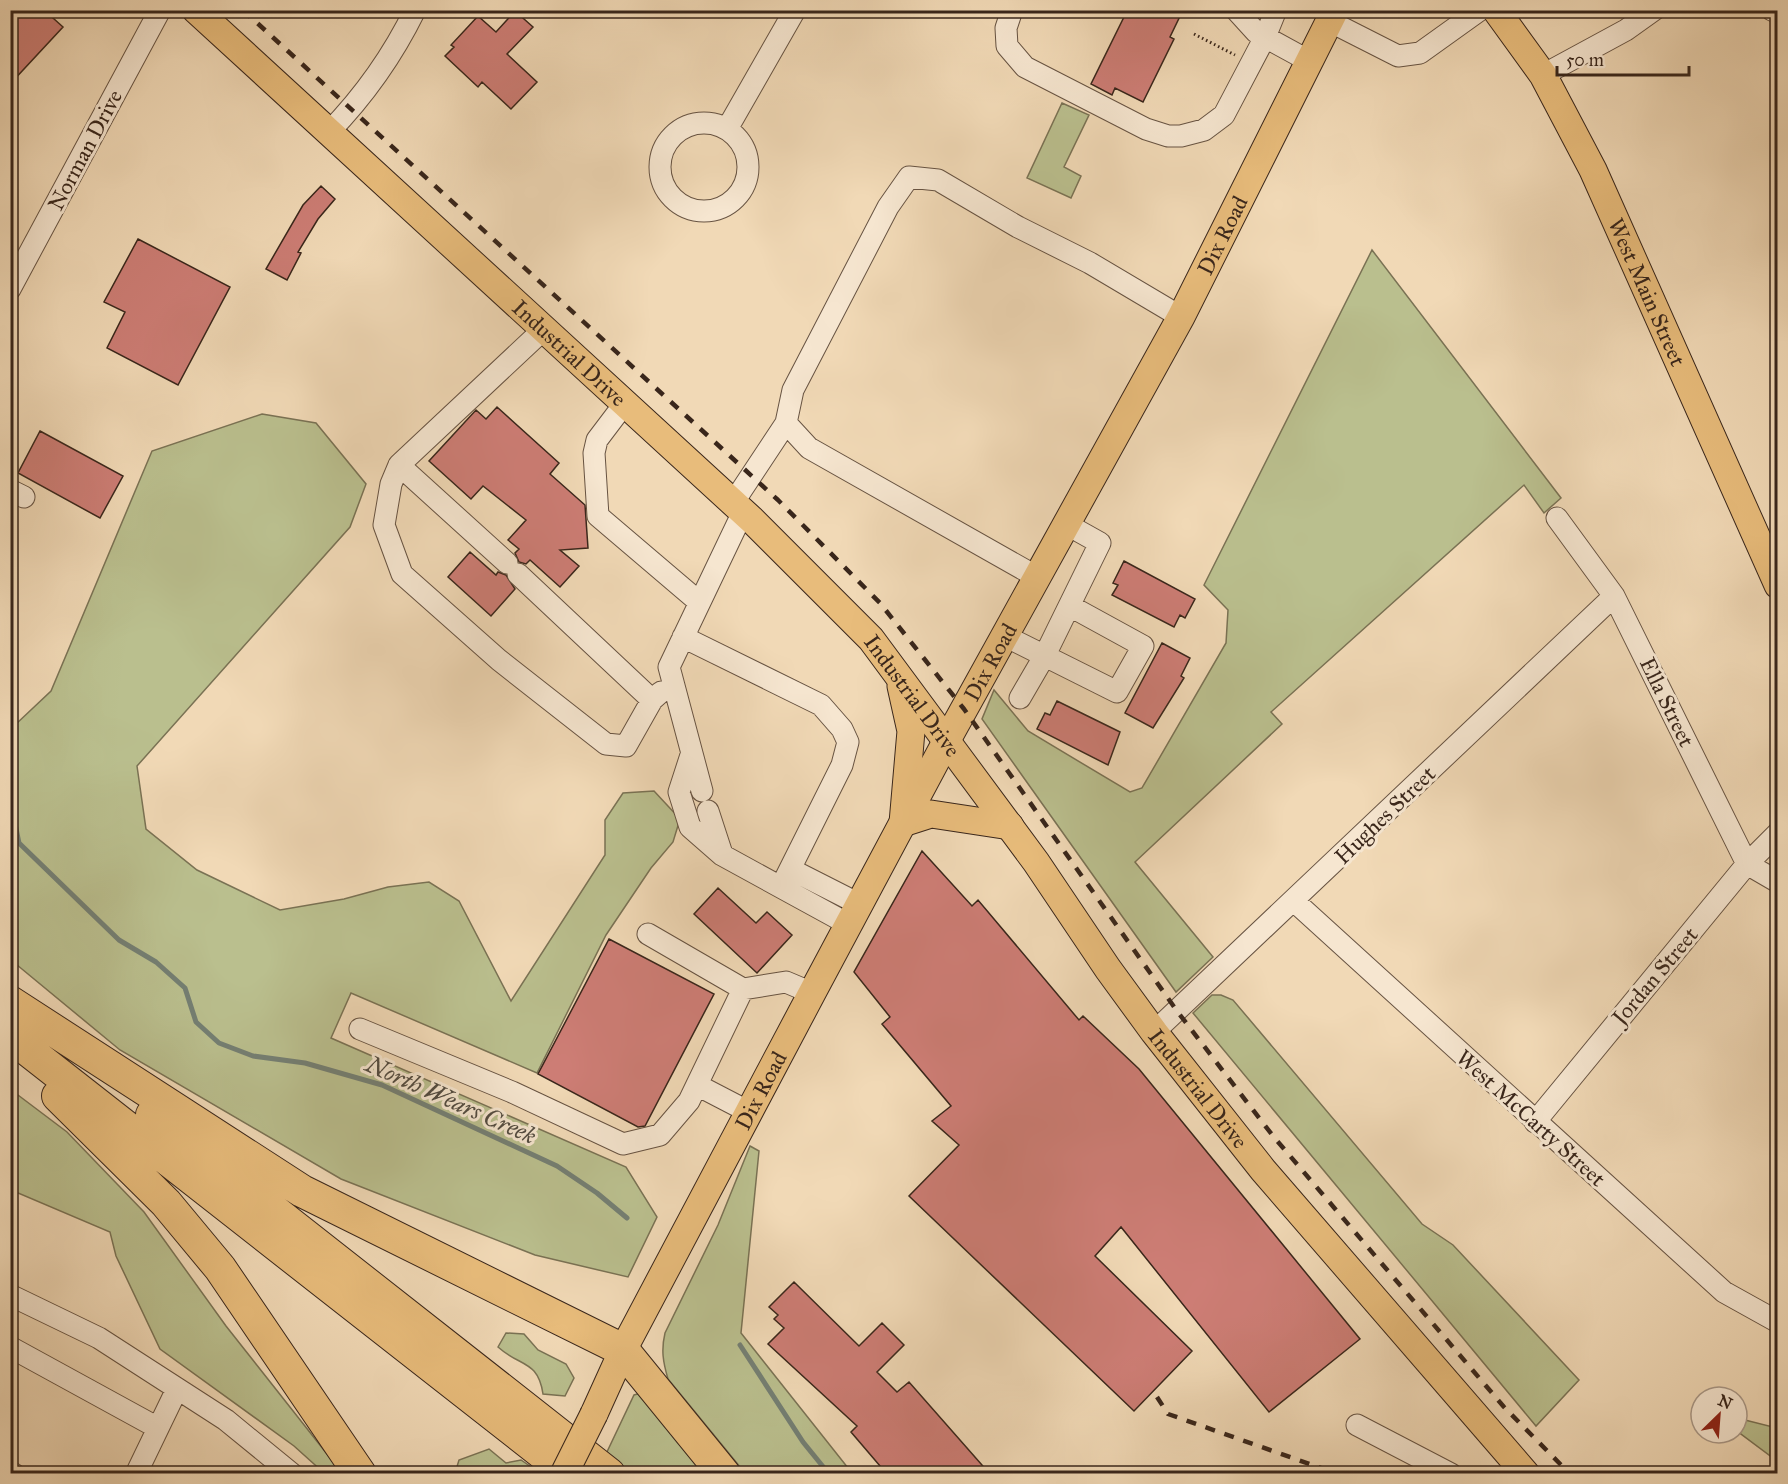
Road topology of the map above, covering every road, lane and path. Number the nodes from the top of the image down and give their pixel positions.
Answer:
1 (160, 10) edge
2 (196, 10) edge
3 (416, 10) edge
4 (795, 10) edge
5 (1012, 10) edge
6 (1236, 10) edge
7 (1276, 10) edge
8 (1480, 10) edge
9 (1496, 10) edge
10 (1654, 10) edge
11 (1772, 10) edge
12 (1778, 13) edge
13 (1332, 16) edge
14 (1265, 37) junction
15 (1309, 60) junction
16 (1543, 75) junction
17 (727, 129) junction
18 (329, 132) junction
19 (10, 289) edge
20 (1181, 316) junction
21 (544, 328) junction
22 (625, 404) junction
23 (786, 423) junction
24 (399, 465) junction
25 (738, 507) junction
26 (1557, 518) dead end
27 (1066, 524) junction
28 (1037, 577) junction
29 (1778, 585) edge
30 (1614, 596) junction
31 (699, 602) junction
32 (1070, 606) junction
33 (1005, 636) junction
34 (683, 637) junction
35 (1045, 655) junction
36 (898, 674) junction
37 (672, 682) junction
38 (1020, 698) dead end
39 (652, 700) junction
40 (947, 740) junction
41 (691, 755) junction
42 (903, 823) junction
43 (1010, 826) junction
44 (1778, 833) edge
45 (722, 855) junction
46 (1747, 864) junction
47 (786, 878) junction
48 (1778, 882) edge
49 (1294, 901) junction
50 (854, 914) junction
51 (648, 934) dead end
52 (743, 989) junction
53 (812, 993) junction
54 (10, 1003) edge
55 (360, 1029) dead end
56 (1154, 1032) junction
57 (10, 1036) edge
58 (10, 1049) edge
59 (697, 1085) junction
60 (749, 1112) junction
61 (1535, 1122) junction
62 (10, 1295) edge
63 (1778, 1322) edge
64 (10, 1347) edge
65 (623, 1350) junction
66 (177, 1389) junction
67 (1357, 1425) dead end
68 (158, 1428) junction
69 (136, 1473) edge
70 (292, 1473) edge
71 (360, 1473) edge
72 (564, 1473) edge
73 (569, 1473) edge
74 (609, 1473) edge
75 (724, 1473) edge
76 (1451, 1473) edge
77 (1526, 1473) edge

1 - 19 street, Norman Drive
2 - 18 main road, Industrial Drive
3 - 18 street
4 - 17 street
5 - 14 street
6 - 14 street
7 - 14 street
8 - 13 street
9 - 16 main road, West Main Street
10 - 16 street
11 - 12 street
13 - 15 main road, Dix Road
14 - 15 street
15 - 20 main road, Dix Road
16 - 29 main road, West Main Street
17 - 17 street
18 - 21 main road, Industrial Drive
20 - 23 street
20 - 27 main road, Dix Road
21 - 22 main road, Industrial Drive
21 - 24 street
22 - 25 main road, Industrial Drive
22 - 31 street
23 - 25 street
23 - 28 street
24 - 39 street
24 - 39 street
25 - 31 street
25 - 36 main road, Industrial Drive
26 - 30 street, Ella Street
27 - 28 main road, Dix Road
27 - 32 street
28 - 33 main road, Dix Road
30 - 46 street, Ella Street
30 - 49 street, Hughes Street
31 - 34 street
32 - 35 street
32 - 35 street
33 - 35 street
33 - 40 main road, Dix Road
34 - 37 street
34 - 47 street
35 - 38 street
36 - 40 main road, Industrial Drive
36 - 42 main road
37 - 39 street
37 - 41 street
40 - 42 main road, Dix Road
40 - 43 main road, Industrial Drive
41 - 45 street
41 - 45 street
42 - 43 main road
42 - 50 main road, Dix Road
43 - 56 main road, Industrial Drive
44 - 46 street, Jordan Street
45 - 47 street
46 - 48 street
46 - 61 street, Jordan Street
47 - 50 street
49 - 56 street, Hughes Street
49 - 61 street, West McCarty Street
50 - 53 main road, Dix Road
51 - 52 street
52 - 53 street
52 - 59 street
53 - 60 main road, Dix Road
54 - 65 highway
54 - 74 highway
55 - 59 street
56 - 77 main road, Industrial Drive
57 - 73 highway
58 - 71 highway
59 - 60 street
60 - 65 main road, Dix Road
61 - 63 street, West McCarty Street
62 - 66 street
64 - 68 street
65 - 72 main road, Dix Road, bridge
65 - 75 highway
66 - 68 street
66 - 70 street
67 - 76 street
68 - 69 street

